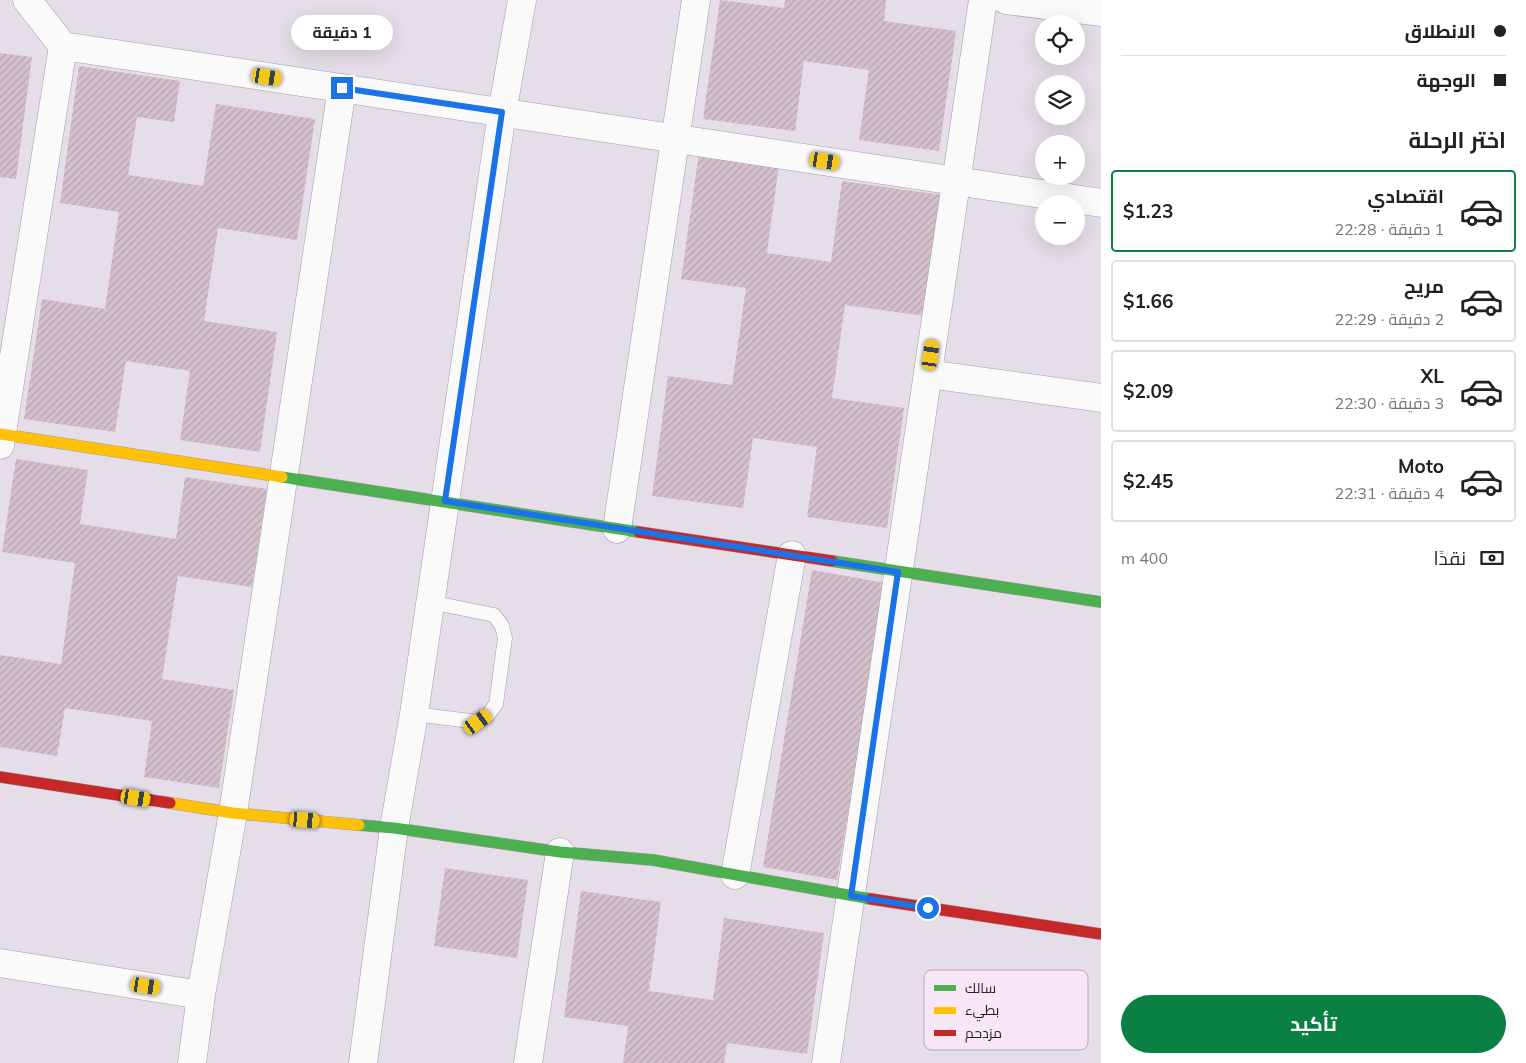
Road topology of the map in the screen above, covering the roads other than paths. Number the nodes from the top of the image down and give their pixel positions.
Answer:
1 (27, 0) edge
2 (522, 0) edge
3 (696, 0) edge
4 (983, 0) edge
5 (1006, 0) edge
6 (1101, 12) edge
7 (63, 46) junction
8 (342, 88) junction
9 (502, 112) junction
10 (675, 138) junction
11 (956, 181) junction
12 (1101, 203) edge
13 (928, 374) junction
14 (1101, 398) edge
15 (1, 438) edge
16 (284, 477) junction
17 (445, 501) junction
18 (618, 528) junction
19 (792, 555) junction
20 (898, 572) junction
21 (430, 602) junction
22 (1101, 602) edge
23 (414, 714) junction
24 (0, 778) edge
25 (233, 813) junction
26 (394, 828) junction
27 (560, 852) junction
28 (735, 874) junction
29 (851, 896) junction
30 (1101, 934) edge
31 (0, 963) edge
32 (201, 995) junction
33 (192, 1063) edge
34 (363, 1063) edge
35 (528, 1063) edge
36 (826, 1063) edge

1 - 7 street
2 - 9 street
3 - 10 street
4 - 11 street
5 - 6 street
7 - 8 street
7 - 15 street
8 - 9 street
8 - 16 street
9 - 10 street
9 - 17 street
10 - 11 street
10 - 18 street
11 - 12 street
11 - 13 street
13 - 14 street
13 - 20 street
15 - 16 street
16 - 17 street
16 - 25 street
17 - 18 street
17 - 21 street
18 - 19 street
19 - 20 street
19 - 28 street
20 - 22 street
20 - 29 street
21 - 23 street
21 - 23 lane
23 - 26 street
24 - 25 street
25 - 26 street
25 - 32 street
26 - 27 street
26 - 34 street
27 - 28 street
27 - 35 street
28 - 29 street
29 - 30 street
29 - 36 street
31 - 32 street
32 - 33 street

